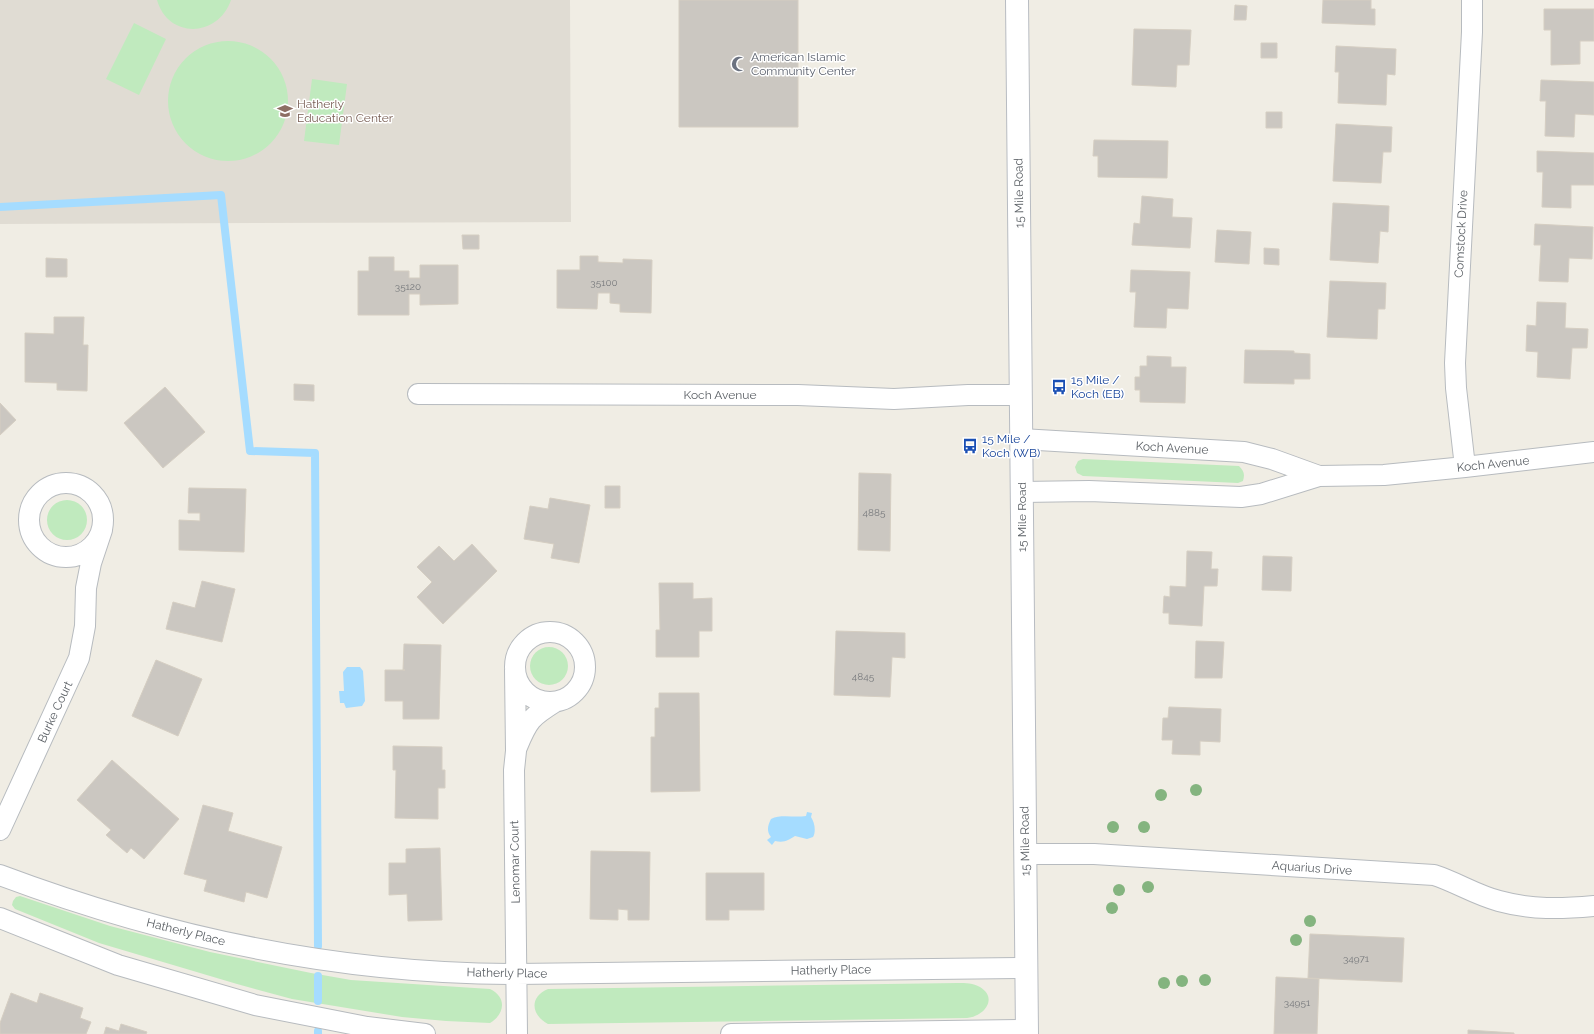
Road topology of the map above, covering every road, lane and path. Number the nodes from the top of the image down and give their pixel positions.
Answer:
1 (1018, 0) edge
2 (1472, 0) edge
3 (418, 394) dead end
4 (1021, 395) junction
5 (1021, 439) junction
6 (1594, 452) edge
7 (1465, 467) junction
8 (1319, 476) junction
9 (1022, 492) junction
10 (102, 530) junction
11 (54, 554) junction
12 (86, 588) junction
13 (515, 670) junction
14 (555, 702) junction
15 (516, 751) junction
16 (0, 830) edge
17 (1025, 854) junction
18 (0, 875) edge
19 (1594, 906) edge
20 (0, 918) edge
21 (1026, 968) junction
22 (516, 974) junction
23 (1027, 1032) edge
24 (425, 1034) edge
25 (517, 1034) edge
26 (731, 1034) edge

1 - 4 main road, 15 Mile Road
2 - 7 street, Comstock Drive
3 - 4 street, Koch Avenue
4 - 5 main road, 15 Mile Road
5 - 8 street, Koch Avenue
5 - 9 main road, 15 Mile Road
6 - 7 street, Koch Avenue
7 - 8 street, Koch Avenue
8 - 9 street, Koch Avenue
9 - 17 main road, 15 Mile Road
10 - 11 street
10 - 11 street, Burke Court
10 - 12 street, Burke Court
11 - 12 street, Burke Court
12 - 16 street, Burke Court
13 - 14 street
13 - 14 street, Lenomar Court
13 - 15 street, Lenomar Court
14 - 15 street, Lenomar Court
15 - 22 street, Lenomar Court
17 - 19 street, Aquarius Drive
17 - 21 main road, 15 Mile Road
18 - 22 street, Hatherly Place
20 - 24 street
21 - 22 street, Hatherly Place
21 - 23 main road, 15 Mile Road
22 - 25 street, Lenomar Court
23 - 26 street

